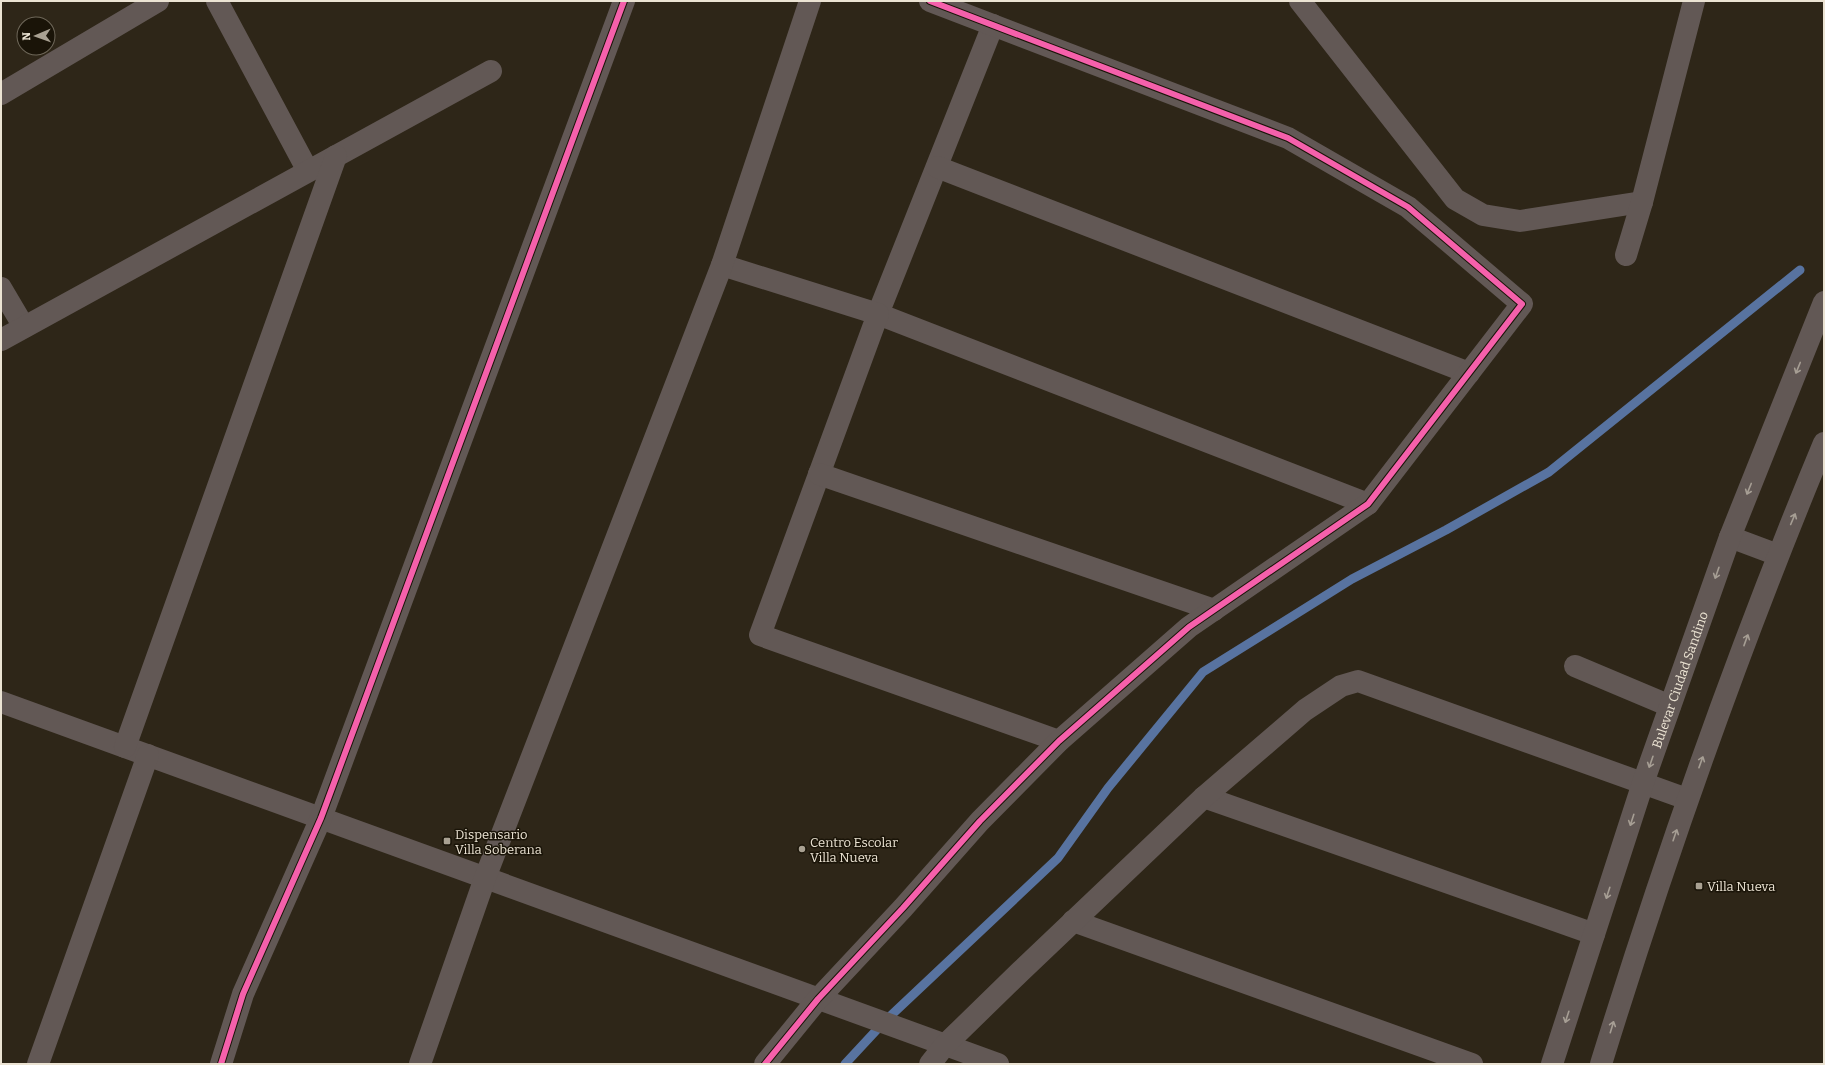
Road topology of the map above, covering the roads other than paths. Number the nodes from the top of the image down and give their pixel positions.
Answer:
1 (158, 1) edge
2 (218, 1) edge
3 (624, 1) edge
4 (810, 1) edge
5 (930, 1) edge
6 (1300, 1) edge
7 (1694, 1) edge
8 (993, 25) junction
9 (491, 71) dead end
10 (1, 94) edge
11 (336, 156) junction
12 (937, 167) junction
13 (308, 171) junction
14 (1642, 202) junction
15 (1626, 255) dead end
16 (722, 265) junction
17 (1, 288) edge
18 (1824, 302) edge
19 (878, 314) junction
20 (24, 327) junction
21 (1818, 335) edge
22 (1, 340) edge
23 (1469, 373) junction
24 (1824, 444) edge
25 (819, 474) junction
26 (1368, 504) junction
27 (1730, 537) junction
28 (1778, 555) junction
29 (1214, 610) junction
30 (1575, 666) dead end
31 (1, 702) edge
32 (1670, 706) junction
33 (1059, 741) junction
34 (125, 747) junction
35 (148, 755) junction
36 (1643, 783) junction
37 (1204, 797) junction
38 (1687, 799) junction
39 (321, 818) junction
40 (485, 878) junction
41 (1074, 922) junction
42 (1594, 934) junction
43 (818, 999) junction
44 (945, 1045) junction
45 (424, 1063) edge
46 (38, 1064) edge
47 (221, 1064) edge
48 (765, 1064) edge
49 (930, 1064) edge
50 (998, 1064) edge
51 (1472, 1064) edge
52 (1552, 1064) edge
53 (1601, 1064) edge

1 - 10 street
2 - 13 street
3 - 39 street
4 - 16 street
5 - 8 street
6 - 14 street
7 - 14 street
8 - 12 street
8 - 23 street
9 - 11 street
11 - 13 street
11 - 34 street
12 - 19 street
12 - 23 street
13 - 20 street
14 - 15 street
16 - 19 street
16 - 40 street
17 - 20 street
18 - 21 street, Bulevar Ciudad Sandino
19 - 25 street
19 - 26 street
20 - 22 street
21 -> 27 street, Bulevar Ciudad Sandino
23 - 26 street
28 -> 24 street
25 - 29 street
25 - 33 street
26 - 29 street
27 - 28 street
27 -> 32 street, Bulevar Ciudad Sandino
38 -> 28 street
29 - 33 street
30 - 32 street
31 - 34 street
32 -> 36 street, Bulevar Ciudad Sandino
33 - 43 street
34 - 35 street
35 - 39 street
35 - 46 street
36 - 37 street
36 - 38 street
36 -> 42 street, Bulevar Ciudad Sandino
37 - 41 street
37 - 42 street
53 -> 38 street
39 - 40 street
39 - 47 street
40 - 43 street
40 - 45 street
41 - 44 street
41 - 51 street
42 -> 52 street, Bulevar Ciudad Sandino
43 - 44 street
43 - 48 street
44 - 49 street
44 - 50 street

